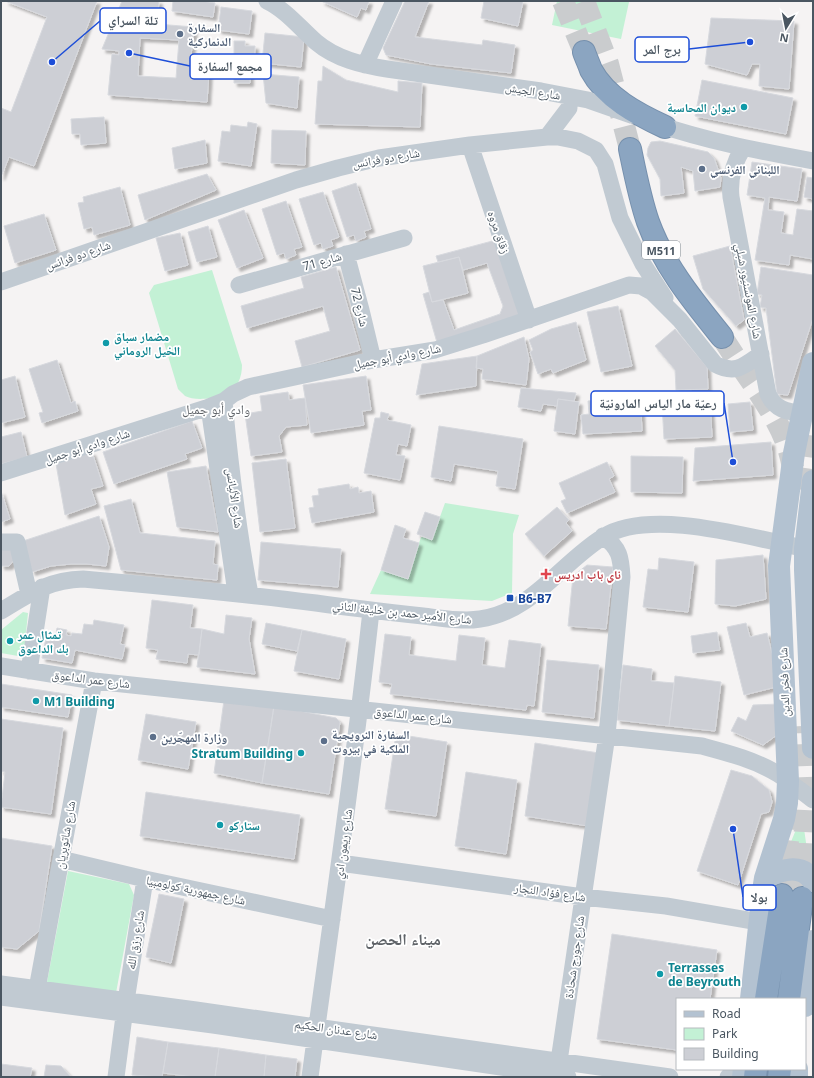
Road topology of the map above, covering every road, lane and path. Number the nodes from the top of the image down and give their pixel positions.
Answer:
1 (267, 1) edge
2 (394, 1) edge
3 (584, 52) tunnel mouth
4 (365, 65) junction
5 (569, 108) dead end
6 (665, 127) junction
7 (547, 137) junction
8 (470, 145) junction
9 (743, 148) junction
10 (630, 149) tunnel mouth
11 (813, 161) edge
12 (404, 238) dead end
13 (346, 254) junction
14 (1, 282) edge
15 (239, 285) dead end
16 (529, 320) junction
17 (680, 320) junction
18 (722, 337) tunnel mouth
19 (761, 354) junction
20 (373, 360) junction
21 (813, 363) edge
22 (216, 404) junction
23 (802, 413) junction
24 (1, 473) edge
25 (813, 481) tunnel mouth
26 (603, 536) junction
27 (1, 542) edge
28 (781, 543) junction
29 (809, 549) edge
30 (35, 590) junction
31 (243, 594) junction
32 (1, 611) edge
33 (371, 611) junction
34 (1, 666) edge
35 (29, 671) junction
36 (94, 680) junction
37 (360, 710) junction
38 (607, 735) junction
39 (813, 748) tunnel mouth
40 (788, 781) junction
41 (813, 800) edge
42 (61, 859) junction
43 (340, 863) junction
44 (765, 878) junction
45 (145, 879) junction
46 (799, 891) edge
47 (583, 897) junction
48 (332, 919) junction
49 (759, 922) junction
50 (813, 941) edge
51 (1, 984) edge
52 (37, 989) junction
53 (1, 997) edge
54 (751, 998) edge
55 (766, 998) edge
56 (789, 998) edge
57 (806, 998) edge
58 (125, 1007) junction
59 (316, 1034) junction
60 (559, 1061) junction
61 (116, 1077) edge
62 (310, 1077) edge
63 (568, 1077) edge
64 (670, 1077) edge

1 - 4 street, شارع الجيش
2 - 4 street
3 - 6 highway
4 - 6 street, شارع الجيش
5 - 7 street
6 - 9 street, شارع الجيش
7 - 8 street, شارع دو فرانس
7 - 17 street, شارع دو فرانس
8 - 14 street, شارع دو فرانس
8 - 16 street, زقاق مروه
9 - 11 street, شارع الجيش
9 - 19 street, شارع المونسنيور شبلي
10 - 18 highway, M511
12 - 13 street, شارع 71
13 - 15 street, شارع 71
13 - 20 street, شارع 72
16 - 17 street, شارع وادي أبو جميل
16 - 20 street, شارع وادي أبو جميل
17 - 19 street, شارع وادي أبو جميل
19 - 23 street, شارع المونسنيور شبلي
20 - 22 street, شارع وادي أبو جميل
21 - 23 main road, شارع فخر الدين
22 - 24 street, شارع وادي أبو جميل
22 - 31 street, شارع الأليانس
23 - 28 main road, شارع فخر الدين
25 - 29 main road
26 - 28 street, شارع الأمير حمد بن خليفة الثاني
26 - 33 street, شارع الأمير حمد بن خليفة الثاني
26 - 38 street, شارع جورج شحادة
27 - 30 street
28 - 29 street, شارع الأمير حمد بن خليفة الثاني
28 - 40 main road, شارع فخر الدين
29 - 39 main road
30 - 31 street, شارع الأمير حمد بن خليفة الثاني
30 - 32 street, شارع الأمير حمد بن خليفة الثاني
30 - 35 street
31 - 33 street, شارع الأمير حمد بن خليفة الثاني
33 - 37 street, شارع ريمون ادي
34 - 35 street, شارع عمر الداعوق
35 - 36 street, شارع عمر الداعوق
36 - 37 street, شارع عمر الداعوق
36 - 42 street, شارع شاتوبريان
37 - 38 street, شارع عمر الداعوق
37 - 43 street, شارع ريمون ادي
38 - 40 street, شارع عمر الداعوق
38 - 47 street, شارع جورج شحادة
40 - 41 street, شارع عمر الداعوق
40 - 44 main road, شارع فخر الدين
42 - 45 street, شارع جمهورية كولومبيا
42 - 52 street, شارع شاتوبريان
43 - 47 street, شارع فؤاد النجار
43 - 48 street, شارع ريمون ادي
44 - 46 main road
44 - 49 main road, شارع فخر الدين
45 - 48 street, شارع جمهورية كولومبيا
45 - 58 street, شارع رزق الله
46 - 55 highway
46 - 56 highway
47 - 49 street, شارع فؤاد النجار
47 - 60 street, شارع جورج شحادة
48 - 59 street, شارع ريمون ادي
49 - 54 main road, شارع فخر الدين
50 - 57 main road
51 - 52 street, شارع عدنان الحكيم
52 - 58 street, شارع عدنان الحكيم
53 - 58 street, شارع عدنان الحكيم
58 - 59 street, شارع عدنان الحكيم
58 - 61 street, شارع رزق الله
59 - 60 street, شارع عدنان الحكيم
59 - 62 street, شارع ريمون ادي
59 - 63 street, شارع عدنان الحكيم
60 - 64 street, شارع عدنان الحكيم

